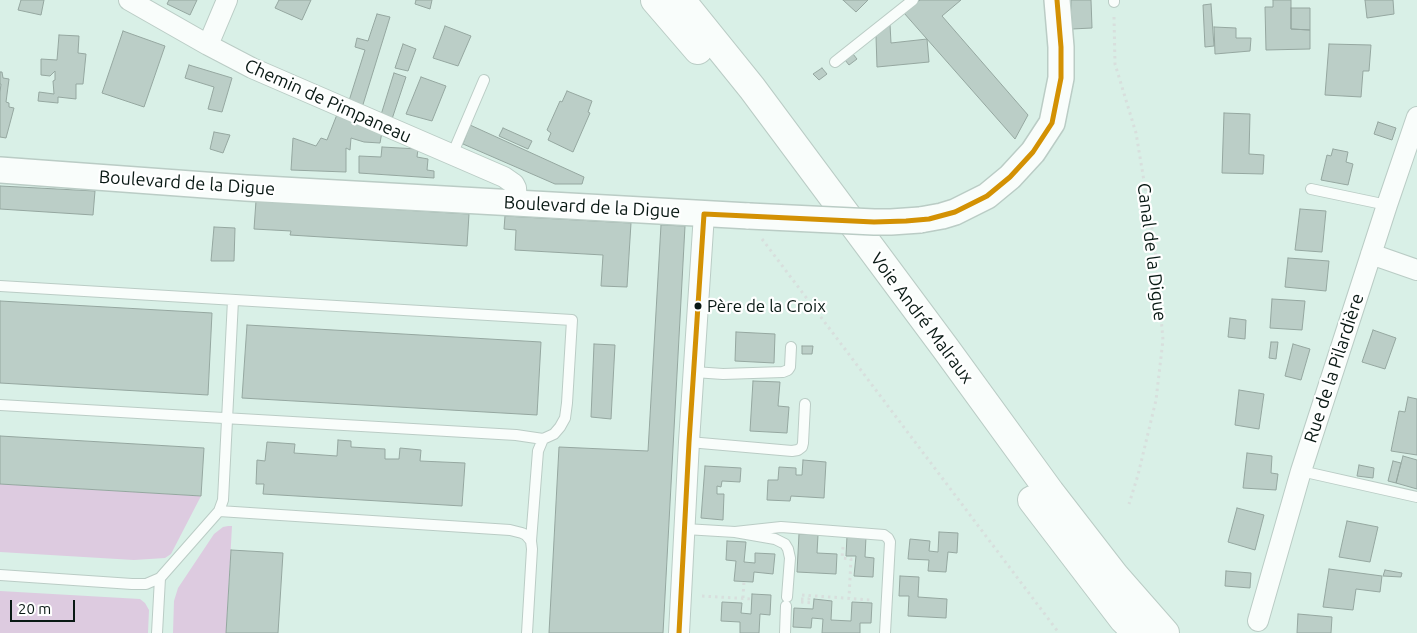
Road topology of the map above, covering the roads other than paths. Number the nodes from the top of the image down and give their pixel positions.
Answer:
1 (128, 0) edge
2 (227, 0) edge
3 (655, 0) edge
4 (681, 0) edge
5 (913, 0) edge
6 (1057, 0) edge
7 (208, 46) junction
8 (835, 62) dead end
9 (484, 80) dead end
10 (1417, 117) edge
11 (452, 155) junction
12 (0, 170) edge
13 (1311, 189) dead end
14 (518, 203) junction
15 (1387, 206) junction
16 (704, 214) junction
17 (1371, 254) junction
18 (1417, 270) edge
19 (0, 286) edge
20 (233, 300) junction
21 (791, 347) dead end
22 (694, 372) junction
23 (805, 404) dead end
24 (0, 406) edge
25 (227, 418) junction
26 (543, 439) junction
27 (689, 442) junction
28 (1300, 471) junction
29 (1417, 497) edge
30 (219, 511) junction
31 (685, 529) junction
32 (735, 532) junction
33 (531, 541) junction
34 (0, 575) edge
35 (160, 578) junction
36 (1258, 622) dead end
37 (157, 633) edge
38 (528, 633) edge
39 (679, 633) edge
40 (784, 633) edge
41 (884, 633) edge
42 (1137, 633) edge
43 (1166, 633) edge

1 - 7 street, Chemin de Pimpaneau
2 - 7 street
3 - 42 main road, Voie André Malraux
4 - 43 main road, Voie André Malraux
5 - 8 lane
6 - 16 street, Boulevard de la Digue, bridge
7 - 11 street, Chemin de Pimpaneau
9 - 11 lane
10 - 15 street, Rue de la Pilardière
11 - 14 street, Chemin de Pimpaneau
12 - 14 street, Boulevard de la Digue
13 - 15 lane
14 - 16 street, Boulevard de la Digue
15 - 17 street, Rue de la Pilardière
16 - 22 street
17 - 18 street
17 - 28 street, Rue de la Pilardière
19 - 20 lane
20 - 25 lane
20 - 26 lane
21 - 22 lane
22 - 27 street
23 - 27 lane
24 - 25 lane
25 - 26 lane
25 - 30 lane
26 - 33 lane
27 - 31 street
28 - 29 lane
28 - 36 street, Rue de la Pilardière
30 - 33 lane
30 - 35 lane
31 - 32 lane
31 - 39 street
32 - 40 lane
32 - 41 lane
33 - 38 lane
34 - 35 lane
35 - 37 lane

